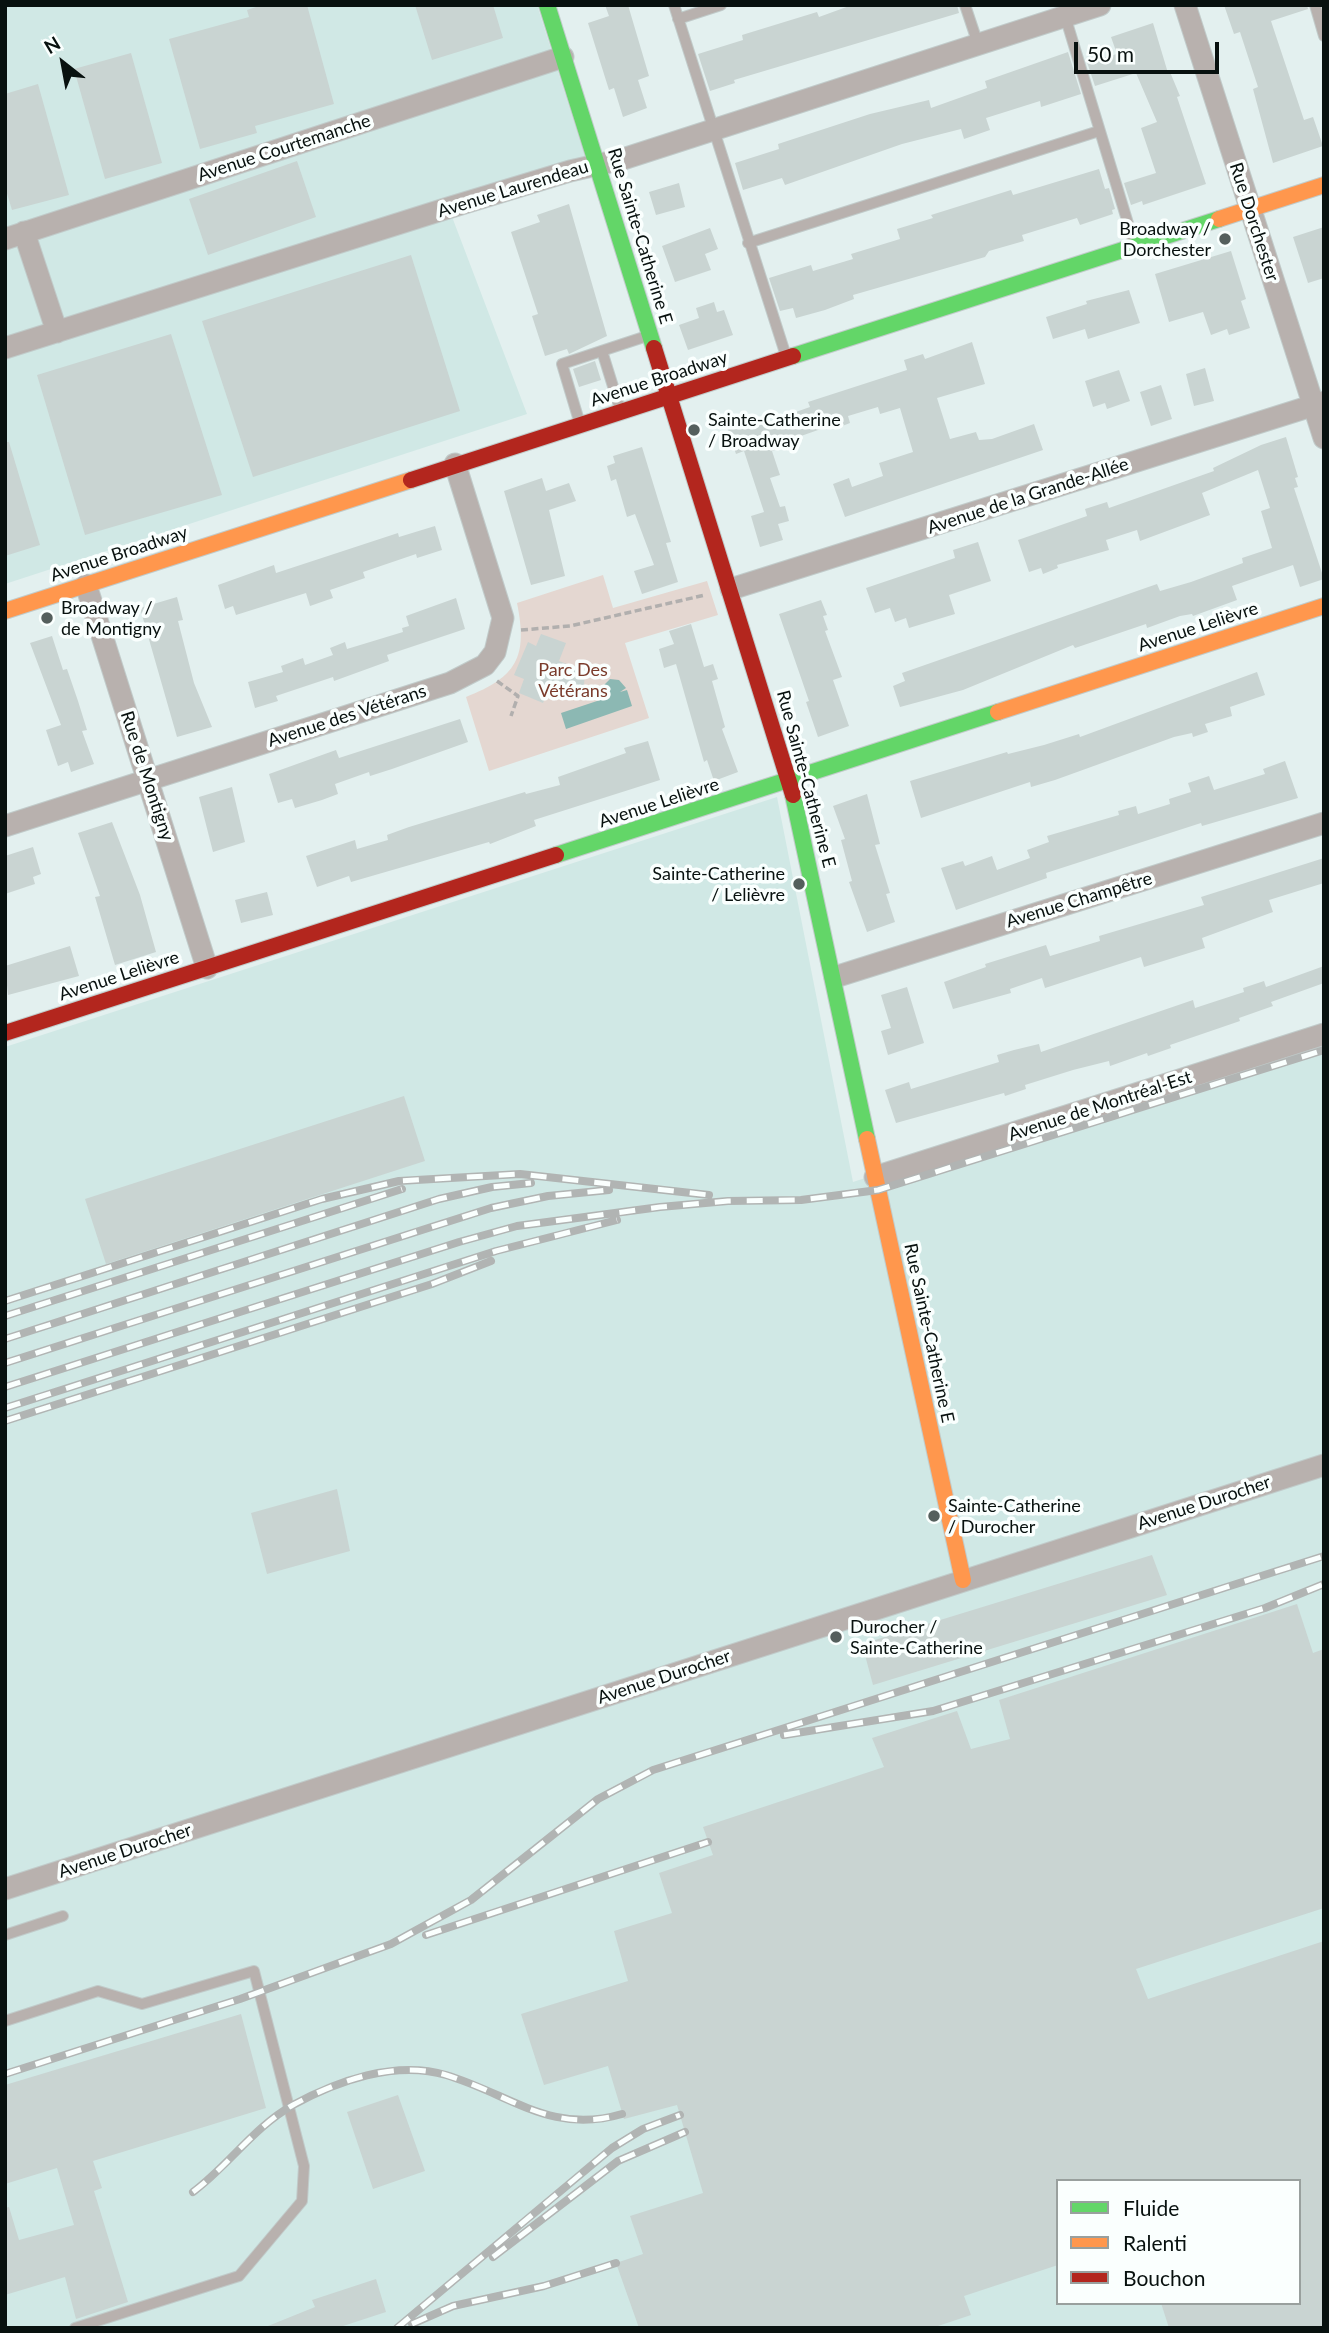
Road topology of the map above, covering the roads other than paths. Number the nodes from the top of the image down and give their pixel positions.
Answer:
1 (547, 5) edge
2 (674, 5) edge
3 (721, 5) edge
4 (965, 5) edge
5 (1100, 5) edge
6 (1185, 5) edge
7 (1315, 5) edge
8 (1065, 16) junction
9 (678, 19) junction
10 (1324, 36) edge
11 (978, 44) junction
12 (563, 57) junction
13 (713, 130) junction
14 (1099, 131) junction
15 (598, 164) junction
16 (1324, 184) edge
17 (1250, 209) junction
18 (15, 235) edge
19 (748, 243) junction
20 (1135, 246) junction
21 (57, 332) junction
22 (650, 335) junction
23 (5, 348) edge
24 (602, 351) junction
25 (786, 359) junction
26 (669, 397) junction
27 (1319, 403) edge
28 (621, 411) junction
29 (581, 425) junction
30 (1324, 438) edge
31 (455, 464) junction
32 (86, 585) junction
33 (731, 589) junction
34 (1324, 606) edge
35 (5, 611) edge
36 (149, 780) junction
37 (790, 781) junction
38 (1324, 823) edge
39 (5, 826) edge
40 (207, 968) junction
41 (835, 978) junction
42 (5, 1033) edge
43 (1324, 1034) edge
44 (875, 1177) junction
45 (1324, 1465) edge
46 (963, 1580) junction
47 (5, 1889) edge
48 (63, 1916) dead end
49 (5, 1935) edge
50 (5, 2021) edge
51 (75, 2328) edge

1 - 12 street, Rue Sainte-Catherine E
2 - 9 lane
3 - 9 lane
4 - 11 lane
5 - 8 street, Avenue Laurendeau
6 - 17 street, Rue Dorchester
7 - 10 lane
8 - 11 street, Avenue Laurendeau
8 - 14 lane
9 - 13 lane
11 - 13 street, Avenue Laurendeau
12 - 15 street, Rue Sainte-Catherine E
12 - 18 street, Avenue Courtemanche
13 - 15 street, Avenue Laurendeau
13 - 19 lane
14 - 19 lane
14 - 20 lane
15 - 21 street, Avenue Laurendeau
15 - 22 street, Rue Sainte-Catherine E
16 - 17 street, Avenue Broadway
17 - 20 street, Avenue Broadway
17 - 27 street, Rue Dorchester
18 - 21 street
19 - 25 lane
20 - 25 street, Avenue Broadway
21 - 23 street, Avenue Laurendeau
22 - 24 lane
22 - 26 street, Rue Sainte-Catherine E
24 - 28 lane
24 - 29 lane
25 - 26 street, Avenue Broadway
26 - 28 street, Avenue Broadway
26 - 33 street, Rue Sainte-Catherine E
27 - 30 street, Rue Dorchester
27 - 33 street, Avenue de la Grande-Allée
28 - 29 street, Avenue Broadway
29 - 31 street, Avenue Broadway
31 - 32 street, Avenue Broadway
31 - 36 street, Avenue des Vétérans
32 - 35 street, Avenue Broadway
32 - 36 street, Rue de Montigny
33 - 37 street, Rue Sainte-Catherine E
34 - 37 street, Avenue Lelièvre
36 - 39 street, Avenue des Vétérans
36 - 40 street, Rue de Montigny
37 - 40 street, Avenue Lelièvre
37 - 41 street, Rue Sainte-Catherine E
38 - 41 street, Avenue Champêtre
40 - 42 street, Avenue Lelièvre
41 - 44 street, Rue Sainte-Catherine E
43 - 44 street, Avenue de Montréal-Est
44 - 46 street, Rue Sainte-Catherine E
45 - 46 street, Avenue Durocher
46 - 47 street, Avenue Durocher
48 - 49 lane
50 - 51 lane

